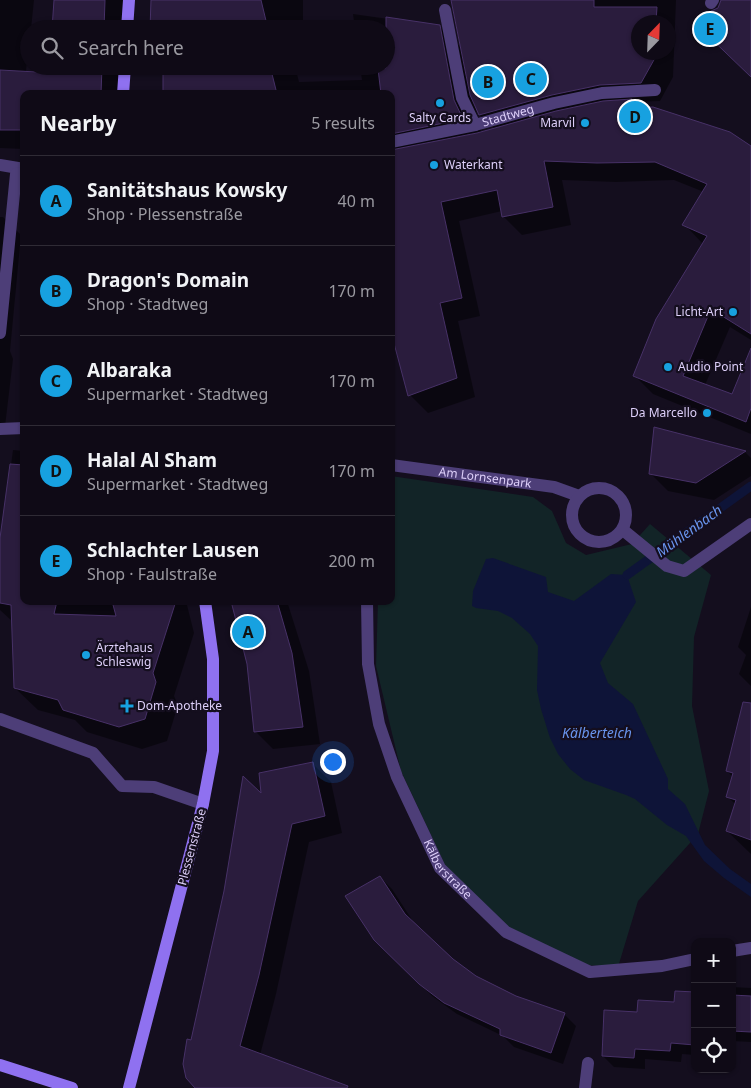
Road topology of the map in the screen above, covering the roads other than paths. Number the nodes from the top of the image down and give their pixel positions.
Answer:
1 (130, 0) edge
2 (445, 10) dead end
3 (128, 20) edge
4 (124, 75) edge
5 (123, 90) edge
6 (655, 90) dead end
7 (475, 125) junction
8 (395, 141) edge
9 (0, 165) edge
10 (20, 168) edge
11 (20, 174) edge
12 (0, 333) edge
13 (0, 420) edge
14 (20, 420) edge
15 (0, 428) edge
16 (20, 428) edge
17 (395, 466) edge
18 (579, 496) junction
19 (751, 524) edge
20 (623, 530) junction
21 (205, 605) edge
22 (367, 605) edge
23 (0, 719) edge
24 (204, 804) junction
25 (751, 948) edge
26 (736, 950) edge
27 (691, 960) edge
28 (588, 1063) dead end
29 (0, 1065) edge
30 (72, 1088) edge
31 (130, 1088) edge
32 (585, 1088) edge

1 - 3 street
2 - 7 street
4 - 5 street
6 - 7 street, Stadtweg
7 - 8 street, Stadtweg
9 - 10 street
11 - 12 street
13 - 14 street
15 - 16 street
17 - 18 street, Am Lornsenpark
18 - 20 street
18 - 20 street
19 - 20 street
21 - 24 street, Plessenstraße
22 - 27 street, Kälberstraße
23 - 24 street
24 - 31 street, Plessenstraße
25 - 26 street
28 - 32 street
29 - 30 street

